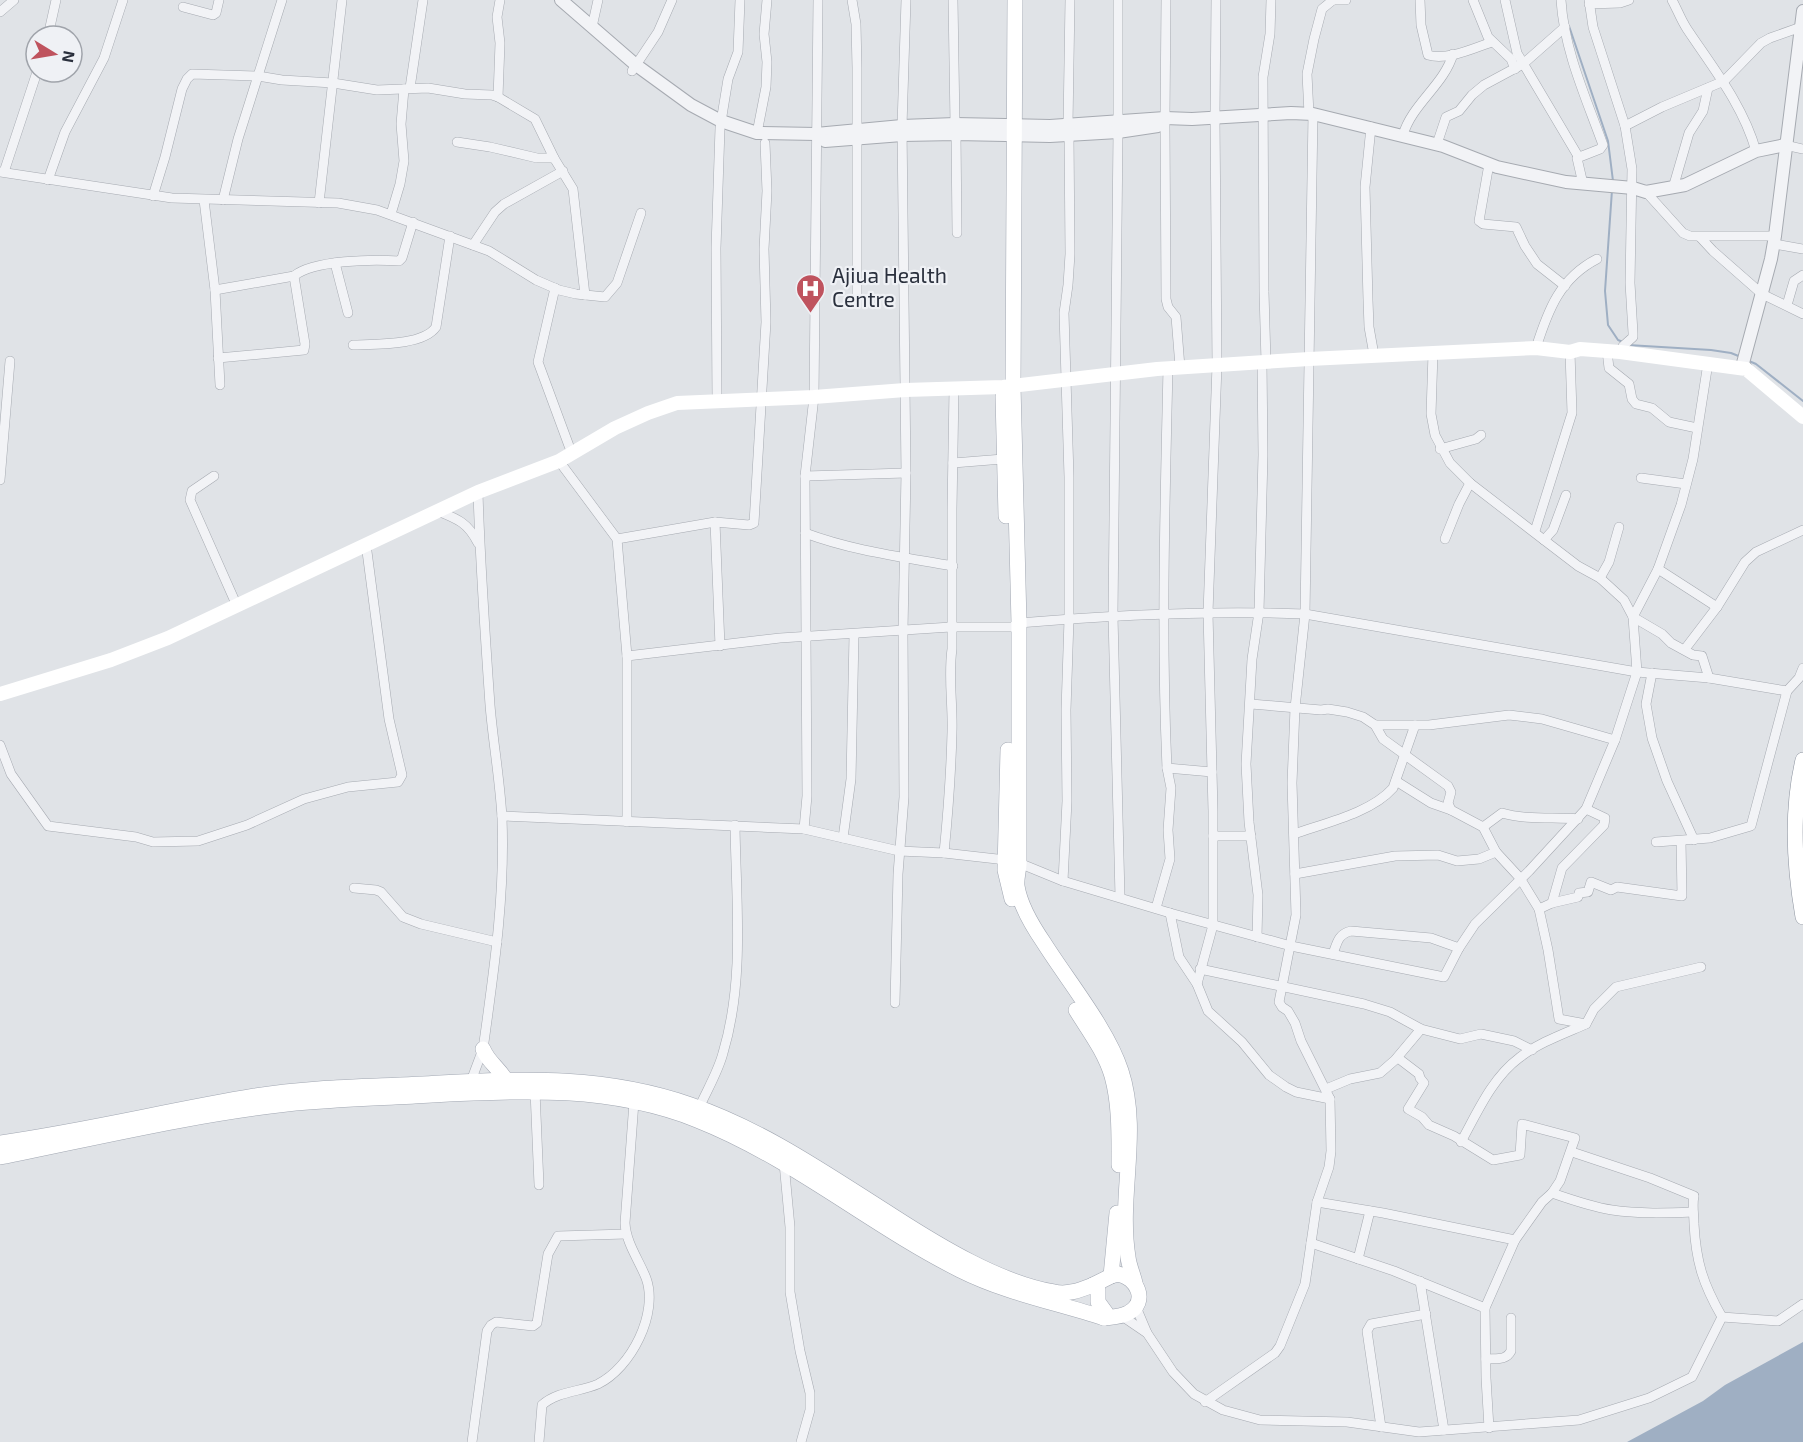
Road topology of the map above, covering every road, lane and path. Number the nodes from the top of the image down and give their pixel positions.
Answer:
1 (14, 0) edge
2 (56, 0) edge
3 (123, 0) edge
4 (219, 0) edge
5 (282, 0) edge
6 (342, 0) edge
7 (423, 0) edge
8 (500, 0) edge
9 (551, 0) edge
10 (561, 0) edge
11 (598, 0) edge
12 (672, 0) edge
13 (740, 0) edge
14 (767, 0) edge
15 (818, 0) edge
16 (852, 0) edge
17 (906, 0) edge
18 (953, 0) edge
19 (1005, 0) edge
20 (1015, 0) edge
21 (1070, 0) edge
22 (1118, 0) edge
23 (1166, 0) edge
24 (1216, 0) edge
25 (1270, 0) edge
26 (1334, 0) edge
27 (1346, 0) edge
28 (1420, 0) edge
29 (1473, 0) edge
30 (1505, 0) edge
31 (1561, 0) edge
32 (1629, 0) edge
33 (1672, 0) edge
34 (1589, 2) edge
35 (183, 7) dead end
36 (1803, 11) edge
37 (0, 12) edge
38 (51, 24) edge
39 (592, 27) junction
40 (1565, 27) junction
41 (1801, 27) junction
42 (1492, 42) junction
43 (1800, 51) edge
44 (1453, 54) junction
45 (1519, 67) junction
46 (634, 68) junction
47 (258, 76) junction
48 (1724, 81) junction
49 (333, 83) junction
50 (33, 84) edge
51 (1708, 88) junction
52 (407, 89) junction
53 (498, 97) junction
54 (1311, 114) junction
55 (1263, 115) junction
56 (1215, 117) junction
57 (1165, 121) junction
58 (720, 125) junction
59 (1625, 126) junction
60 (1118, 127) junction
61 (1371, 127) junction
62 (956, 129) junction
63 (902, 130) junction
64 (1010, 130) junction
65 (1069, 130) junction
66 (857, 134) junction
67 (1403, 135) junction
68 (761, 138) junction
69 (816, 138) junction
70 (457, 142) dead end
71 (1437, 144) junction
72 (1785, 145) junction
73 (1803, 149) edge
74 (1756, 151) junction
75 (1578, 156) junction
76 (554, 158) junction
77 (1489, 164) junction
78 (563, 171) junction
79 (2, 172) edge
80 (48, 180) junction
81 (1583, 184) junction
82 (1626, 188) junction
83 (1673, 188) junction
84 (1646, 192) junction
85 (153, 196) junction
86 (204, 200) junction
87 (223, 200) junction
88 (320, 203) junction
89 (641, 213) dead end
90 (392, 214) junction
91 (413, 222) junction
92 (957, 232) dead end
93 (450, 236) junction
94 (1700, 237) junction
95 (1774, 240) junction
96 (473, 245) junction
97 (1803, 249) edge
98 (1597, 259) dead end
99 (335, 263) junction
100 (1803, 275) edge
101 (294, 276) junction
102 (1565, 286) junction
103 (555, 288) junction
104 (215, 290) junction
105 (857, 294) dead end
106 (1762, 294) junction
107 (585, 295) junction
108 (1787, 305) junction
109 (348, 313) dead end
110 (1803, 314) edge
111 (353, 345) dead end
112 (1536, 348) junction
113 (1616, 350) junction
114 (1570, 352) junction
115 (1433, 353) junction
116 (1374, 356) junction
117 (218, 358) junction
118 (1310, 359) junction
119 (10, 361) dead end
120 (1264, 362) junction
121 (1708, 363) junction
122 (1217, 364) junction
123 (1744, 366) junction
124 (1174, 368) junction
125 (1117, 373) junction
126 (1066, 379) junction
127 (220, 385) dead end
128 (1008, 387) junction
129 (954, 389) junction
130 (905, 390) junction
131 (814, 397) junction
132 (763, 399) junction
133 (717, 400) junction
134 (1803, 417) edge
135 (1697, 428) junction
136 (1481, 435) dead end
137 (1440, 449) junction
138 (572, 454) junction
139 (1004, 459) junction
140 (559, 461) junction
141 (953, 463) junction
142 (906, 473) junction
143 (214, 476) dead end
144 (805, 476) junction
145 (1641, 478) dead end
146 (0, 480) edge
147 (1470, 483) junction
148 (1686, 484) junction
149 (478, 492) junction
150 (1566, 495) dead end
151 (438, 511) junction
152 (715, 522) junction
153 (1619, 527) dead end
154 (1803, 530) edge
155 (1534, 531) junction
156 (805, 533) junction
157 (617, 539) junction
158 (1445, 539) dead end
159 (1544, 540) junction
160 (366, 544) junction
161 (479, 545) junction
162 (904, 557) junction
163 (953, 566) junction
164 (1658, 569) junction
165 (1600, 578) junction
166 (237, 606) junction
167 (1717, 607) junction
168 (1260, 612) junction
169 (1208, 613) junction
170 (1305, 614) junction
171 (1162, 615) junction
172 (1113, 616) junction
173 (1633, 617) junction
174 (1069, 619) junction
175 (1015, 625) junction
176 (951, 627) junction
177 (903, 631) junction
178 (854, 634) junction
179 (805, 637) junction
180 (720, 646) junction
181 (1685, 649) junction
182 (627, 656) junction
183 (1803, 668) edge
184 (1637, 672) junction
185 (1652, 673) junction
186 (1709, 678) junction
187 (1786, 691) junction
188 (0, 694) edge
189 (1251, 704) junction
190 (1295, 708) junction
191 (1375, 725) junction
192 (1415, 725) junction
193 (1615, 740) junction
194 (0, 745) edge
195 (1405, 755) junction
196 (1803, 760) edge
197 (1167, 768) junction
198 (1212, 772) junction
199 (1396, 781) junction
200 (1586, 809) junction
201 (1451, 810) junction
202 (502, 816) junction
203 (1578, 819) junction
204 (627, 822) junction
205 (735, 825) junction
206 (1483, 827) junction
207 (804, 829) junction
208 (1294, 834) junction
209 (1213, 836) junction
210 (1251, 836) junction
211 (843, 838) junction
212 (1694, 840) junction
213 (1682, 841) junction
214 (1656, 842) dead end
215 (899, 851) junction
216 (1496, 852) junction
217 (944, 853) junction
218 (1013, 862) junction
219 (1296, 874) junction
220 (1520, 878) junction
221 (1063, 881) junction
222 (354, 888) dead end
223 (1120, 897) junction
224 (1552, 903) junction
225 (1156, 908) junction
226 (1539, 909) junction
227 (1170, 913) junction
228 (1803, 916) edge
229 (1213, 925) junction
230 (1257, 937) junction
231 (497, 942) junction
232 (1291, 946) junction
233 (1459, 948) junction
234 (1333, 954) junction
235 (1701, 967) dead end
236 (1200, 969) junction
237 (1197, 984) junction
238 (1282, 987) junction
239 (895, 1003) dead end
240 (1586, 1024) junction
241 (1421, 1029) junction
242 (483, 1049) junction
243 (1532, 1050) junction
244 (1398, 1058) junction
245 (505, 1079) junction
246 (471, 1081) junction
247 (1326, 1089) junction
248 (536, 1091) junction
249 (1330, 1100) junction
250 (634, 1102) junction
251 (699, 1108) junction
252 (1461, 1142) junction
253 (0, 1143) edge
254 (1572, 1152) junction
255 (0, 1157) edge
256 (784, 1163) junction
257 (539, 1185) dead end
258 (1552, 1193) junction
259 (1317, 1202) junction
260 (1370, 1211) junction
261 (1693, 1212) junction
262 (626, 1234) junction
263 (1515, 1240) junction
264 (1311, 1244) junction
265 (1358, 1259) junction
266 (1111, 1276) junction
267 (1420, 1281) junction
268 (1135, 1283) junction
269 (1093, 1285) junction
270 (1803, 1304) edge
271 (1136, 1306) junction
272 (1485, 1308) junction
273 (1426, 1314) junction
274 (1122, 1316) junction
275 (1104, 1317) junction
276 (1722, 1317) junction
277 (1511, 1318) dead end
278 (1147, 1333) junction
279 (1486, 1359) junction
280 (1205, 1402) junction
281 (1381, 1427) junction
282 (1489, 1428) junction
283 (1444, 1430) junction
284 (472, 1442) edge
285 (539, 1442) edge
286 (801, 1442) edge

1 - 37 street
2 - 38 street
3 - 80 street
4 - 35 street
5 - 47 street
6 - 49 street
7 - 52 street
8 - 53 street
9 - 46 street
10 - 39 street
11 - 39 street
12 - 46 street
13 - 58 street
14 - 68 street
15 - 69 street
16 - 66 street
17 - 63 street
18 - 62 street
19 - 64 main road
20 - 64 main road
21 - 65 street
22 - 60 street
23 - 57 street
24 - 56 street
25 - 55 street
26 - 27 street
26 - 54 street
28 - 44 street
29 - 42 street
30 - 45 street
31 - 40 street
32 - 34 street
33 - 48 street
34 - 59 street
36 - 41 street
39 - 46 street
40 - 45 street
40 - 75 street
41 - 43 street
41 - 48 street
42 - 44 street
42 - 45 street
43 - 72 street
44 - 67 street
45 - 71 street
45 - 75 street
46 - 58 street
47 - 49 street
47 - 85 street
47 - 87 street
48 - 51 street
48 - 74 street
49 - 52 street
49 - 88 street
50 - 79 street
51 - 59 street
51 - 83 street
52 - 53 street
52 - 90 street
53 - 76 street
54 - 55 street
54 - 61 street
54 - 118 street
55 - 56 street
55 - 120 street
56 - 57 street
56 - 122 street
57 - 60 street
57 - 124 street
58 - 68 street
58 - 133 street
59 - 82 street
60 - 65 street
60 - 125 street
61 - 67 street
61 - 116 street
62 - 63 street
62 - 64 street
62 - 92 street
63 - 66 street
63 - 130 street
64 - 65 street
64 - 128 main road
65 - 126 street
66 - 69 street
66 - 105 street
67 - 71 street
68 - 69 street
68 - 132 street
69 - 131 street
70 - 76 street
71 - 77 street
72 - 73 street
72 - 74 street
72 - 95 street
74 - 83 street
75 - 81 street
76 - 78 street
77 - 81 street
77 - 102 street
78 - 96 street
78 - 107 street
79 - 80 street
80 - 85 street
81 - 82 street
82 - 84 street
82 - 113 street
83 - 84 street
84 - 94 street
85 - 86 street
86 - 87 street
86 - 104 street
87 - 88 street
88 - 90 street
89 - 107 street
90 - 91 street
91 - 93 street
91 - 99 street
93 - 96 street
93 - 111 street
94 - 95 street
94 - 106 street
95 - 97 street
95 - 106 street
96 - 103 street
98 - 102 street
99 - 101 street
99 - 109 street
100 - 108 street
101 - 104 street
101 - 117 street
102 - 112 street
103 - 107 street
103 - 138 street
104 - 117 street
106 - 108 street
106 - 123 street
108 - 110 street
112 - 114 main road
112 - 115 main road
113 - 114 main road
113 - 121 main road
113 - 135 street
114 - 155 street
115 - 116 main road
115 - 137 street
116 - 118 main road
117 - 127 street
118 - 120 main road
118 - 170 street
119 - 146 street
120 - 122 main road
120 - 168 street
121 - 123 main road
121 - 135 street
122 - 124 main road
122 - 169 street
123 - 134 main road
124 - 125 main road
124 - 171 street
125 - 126 main road
125 - 172 street
126 - 128 main road
126 - 174 street
128 - 129 main road
128 - 139 main road
128 - 175 main road
129 - 130 main road
129 - 141 street
130 - 131 main road
130 - 142 street
131 - 132 main road
131 - 144 street
132 - 133 main road
132 - 152 street
133 - 138 main road
135 - 148 street
136 - 137 street
137 - 147 street
138 - 140 main road
139 - 141 street
139 - 175 main road
140 - 149 main road
140 - 157 street
141 - 163 street
142 - 144 street
142 - 162 street
143 - 166 street
144 - 156 street
145 - 148 street
147 - 155 street
147 - 158 street
148 - 164 street
149 - 151 main road
149 - 161 street
150 - 159 street
151 - 160 main road
151 - 161 street
152 - 157 street
152 - 180 street
153 - 165 street
154 - 167 street
155 - 159 street
156 - 162 street
156 - 179 street
157 - 182 street
159 - 165 street
160 - 166 main road
160 - 194 street
161 - 202 street
162 - 163 street
162 - 177 street
163 - 176 street
164 - 167 street
164 - 173 street
165 - 173 street
166 - 188 main road
167 - 181 street
168 - 169 street
168 - 170 street
168 - 189 street
169 - 171 street
169 - 198 street
170 - 184 street
170 - 190 street
171 - 172 street
171 - 197 street
172 - 174 street
172 - 223 street
173 - 181 street
173 - 184 street
174 - 175 street
174 - 221 street
175 - 176 street
175 - 218 main road
176 - 177 street
176 - 217 street
177 - 178 street
177 - 215 street
178 - 179 street
178 - 211 street
179 - 180 street
179 - 207 street
180 - 182 street
181 - 186 street
182 - 204 street
183 - 187 street
184 - 185 street
184 - 193 street
185 - 186 street
185 - 212 street
186 - 187 street
187 - 212 street
189 - 190 street
189 - 210 street
190 - 191 street
190 - 208 street
191 - 192 street
191 - 195 street
192 - 193 street
192 - 195 street
193 - 200 street
195 - 199 street
195 - 201 street
196 - 228 main road
197 - 198 street
197 - 225 street
198 - 209 street
199 - 201 street
199 - 208 street
200 - 203 street
200 - 224 street
201 - 206 street
202 - 204 street
202 - 231 street
203 - 206 street
203 - 220 street
204 - 205 street
205 - 207 street
205 - 251 street
206 - 216 street
207 - 211 street
208 - 219 street
209 - 210 street
209 - 229 street
210 - 230 street
211 - 215 street
212 - 213 street
213 - 214 street
213 - 224 street
215 - 217 street
215 - 239 street
216 - 219 street
216 - 220 street
217 - 218 street
218 - 221 street
218 - 266 main road
218 - 268 main road
219 - 232 street
220 - 226 street
220 - 233 street
221 - 223 street
222 - 231 street
223 - 225 street
224 - 226 street
225 - 227 street
226 - 240 street
227 - 229 street
227 - 237 street
229 - 230 street
229 - 236 street
230 - 232 street
231 - 242 street
232 - 234 street
232 - 238 street
233 - 234 street
233 - 234 street
235 - 240 street
236 - 237 street
236 - 238 street
237 - 249 street
238 - 241 street
238 - 247 street
240 - 243 street
241 - 243 street
241 - 244 street
242 - 245 main road
242 - 246 street
243 - 252 street
244 - 247 street
244 - 252 street
245 - 246 main road
245 - 251 main road
246 - 253 main road
247 - 249 street
248 - 250 main road
248 - 255 main road
248 - 257 street
249 - 259 street
250 - 256 main road
250 - 262 street
251 - 269 main road
252 - 254 street
254 - 258 street
254 - 261 street
256 - 275 main road
256 - 286 street
258 - 261 street
258 - 263 street
259 - 260 street
259 - 264 street
260 - 263 street
260 - 265 street
261 - 276 street
262 - 284 street
262 - 285 street
263 - 272 street
264 - 265 street
264 - 280 street
265 - 267 street
266 - 268 main road
266 - 269 main road
267 - 272 street
267 - 273 street
268 - 271 main road
269 - 275 main road
270 - 276 street
271 - 274 main road
271 - 278 street
272 - 279 street
273 - 281 street
273 - 283 street
274 - 275 main road
274 - 278 street
276 - 282 street
277 - 279 street
278 - 280 street
279 - 282 street
280 - 281 street
281 - 283 street
282 - 283 street

